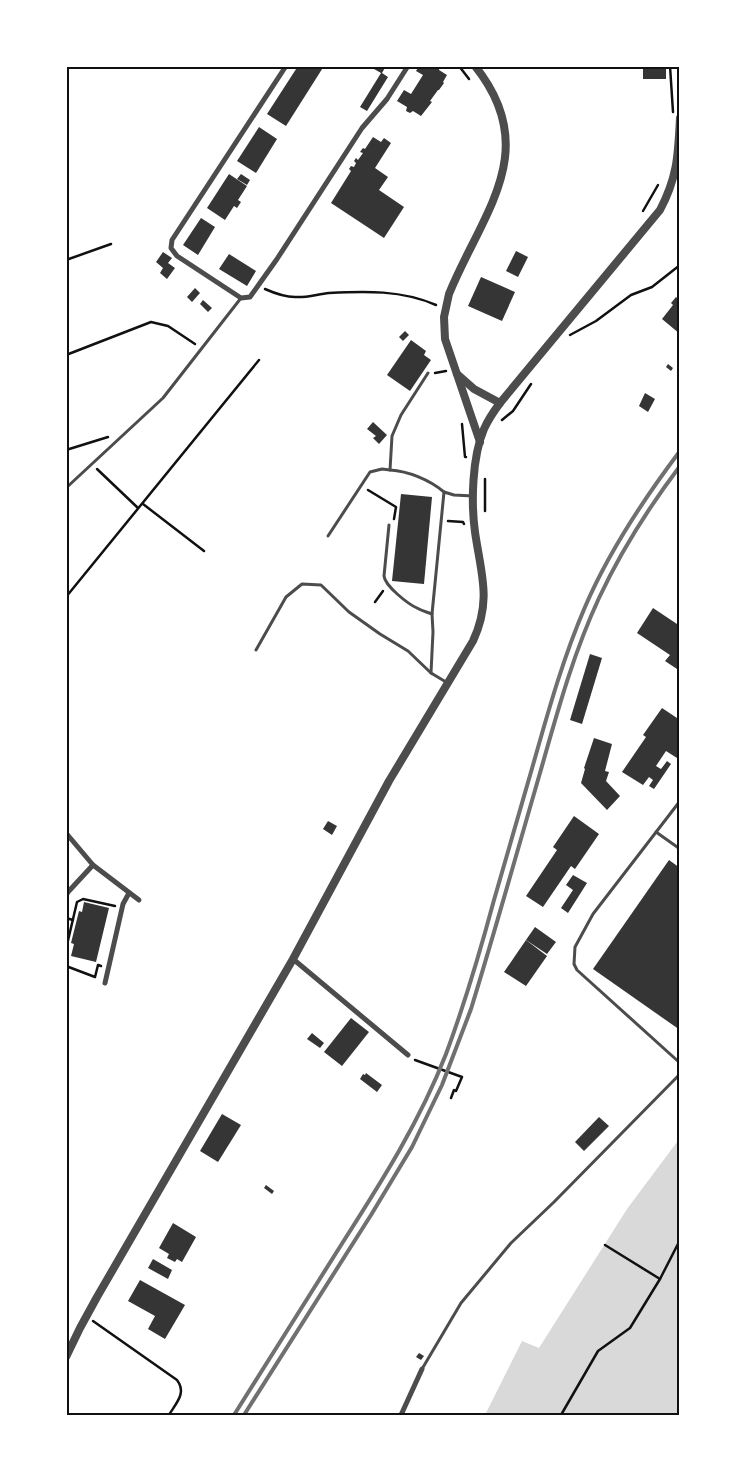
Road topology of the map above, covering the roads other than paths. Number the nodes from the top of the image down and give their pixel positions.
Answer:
1 (286, 66) edge
2 (408, 66) edge
3 (475, 66) edge
4 (676, 117) edge
5 (242, 298) junction
6 (454, 369) junction
7 (428, 373) dead end
8 (500, 403) junction
9 (480, 442) junction
10 (390, 470) junction
11 (66, 488) edge
12 (444, 492) junction
13 (474, 496) junction
14 (389, 525) road end
15 (328, 536) dead end
16 (432, 614) junction
17 (256, 650) dead end
18 (431, 673) junction
19 (448, 684) junction
20 (680, 801) edge
21 (656, 832) junction
22 (66, 833) edge
23 (680, 849) edge
24 (93, 865) junction
25 (129, 893) junction
26 (66, 896) edge
27 (139, 900) dead end
28 (292, 958) junction
29 (105, 983) dead end
30 (408, 1055) dead end
31 (680, 1063) edge
32 (680, 1074) edge
33 (66, 1357) edge
34 (422, 1369) joint
35 (401, 1415) edge

1 - 5 street
2 - 5 street
3 - 6 street
4 - 8 street
5 - 11 lane
6 - 8 street
6 - 9 street
7 - 10 lane
8 - 9 street
9 - 13 street
10 - 12 lane
10 - 15 lane
12 - 13 lane
12 - 16 lane
13 - 19 street
14 - 16 lane
16 - 18 lane
17 - 18 lane
18 - 19 lane
19 - 28 street
20 - 21 lane
21 - 23 lane
21 - 31 lane
22 - 24 street
24 - 25 street
24 - 26 street
25 - 27 street
25 - 29 street
28 - 30 street
28 - 33 street
32 - 34 lane
34 - 35 street

